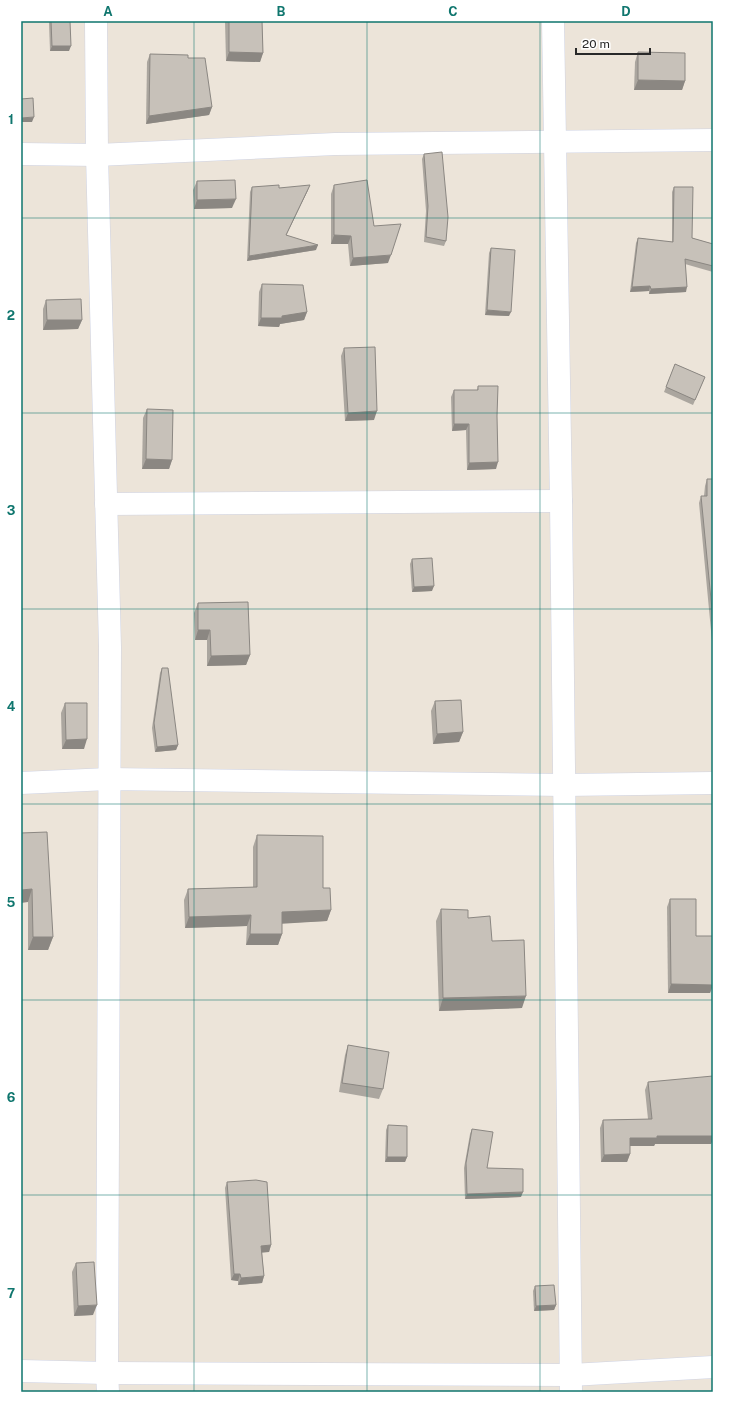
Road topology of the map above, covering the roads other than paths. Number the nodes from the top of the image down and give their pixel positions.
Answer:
1 (96, 21) edge
2 (553, 21) edge
3 (713, 140) edge
4 (555, 142) junction
5 (21, 154) edge
6 (97, 155) junction
7 (561, 501) junction
8 (106, 504) junction
9 (108, 779) junction
10 (21, 783) edge
11 (713, 783) edge
12 (564, 785) junction
13 (713, 1367) edge
14 (21, 1371) edge
15 (107, 1382) edge
16 (571, 1384) edge

1 - 6 street
2 - 4 street
3 - 4 street
4 - 6 street
4 - 7 street
5 - 6 street
6 - 8 street
7 - 8 street
7 - 12 street
8 - 9 street
9 - 10 street
9 - 12 street
9 - 15 street
11 - 12 street
12 - 16 street
13 - 16 street
14 - 15 street
15 - 16 street

